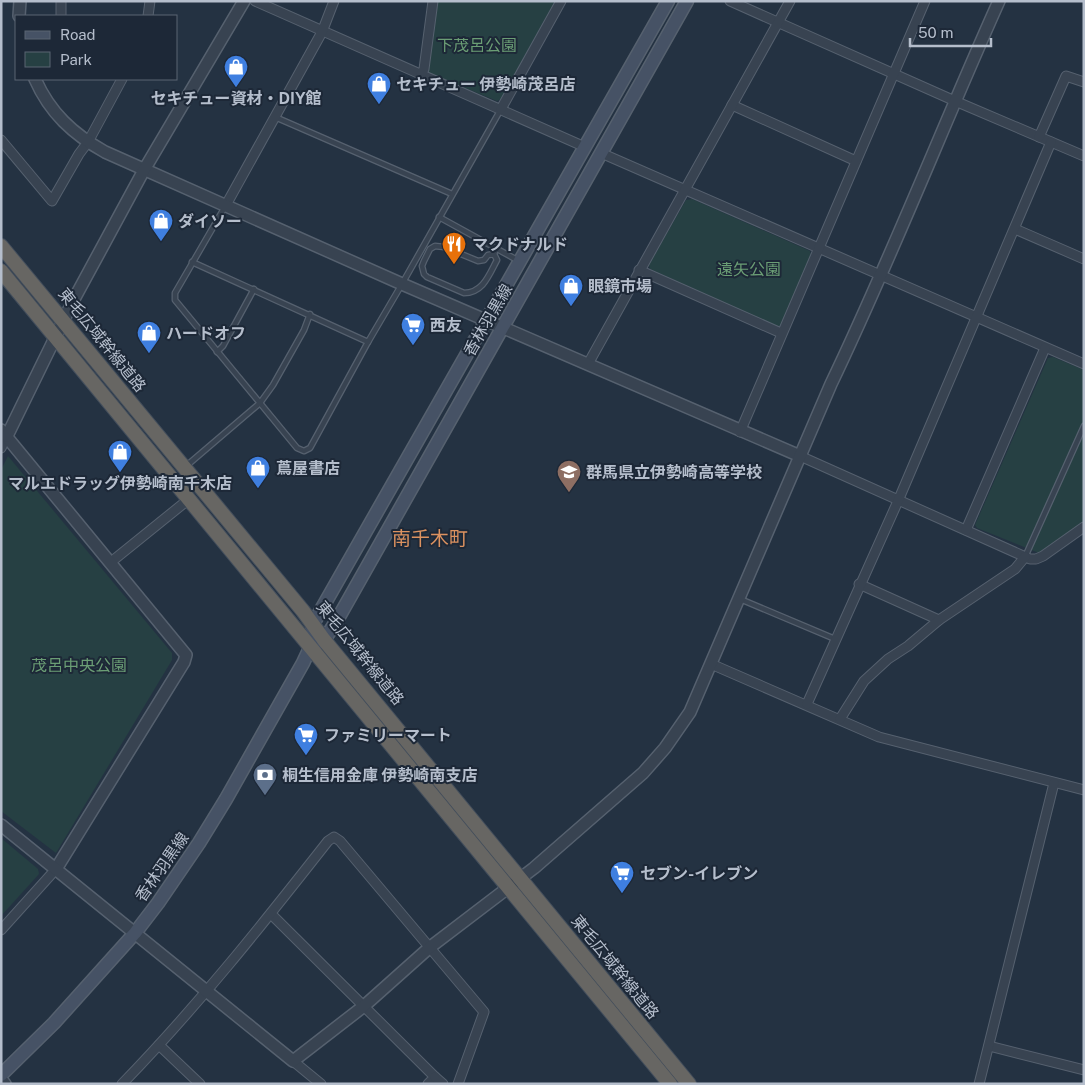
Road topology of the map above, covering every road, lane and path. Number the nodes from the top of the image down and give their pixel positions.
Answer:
1 (20, 1) edge
2 (61, 1) edge
3 (150, 1) edge
4 (244, 1) edge
5 (255, 1) edge
6 (334, 1) edge
7 (433, 1) edge
8 (561, 1) edge
9 (668, 1) edge
10 (687, 1) edge
11 (730, 1) edge
12 (790, 1) edge
13 (925, 1) edge
14 (999, 1) edge
15 (20, 15) edge
16 (60, 15) edge
17 (148, 15) edge
18 (778, 22) junction
19 (322, 32) junction
20 (894, 74) junction
21 (421, 75) junction
22 (36, 80) edge
23 (120, 80) edge
24 (1084, 82) edge
25 (955, 101) junction
26 (732, 105) junction
27 (500, 109) junction
28 (275, 117) junction
29 (1039, 137) junction
30 (1, 140) edge
31 (88, 142) junction
32 (1051, 142) junction
33 (585, 147) junction
34 (601, 154) junction
35 (1084, 156) edge
36 (856, 161) junction
37 (144, 170) junction
38 (685, 189) junction
39 (452, 194) junction
40 (226, 205) junction
41 (439, 217) junction
42 (1015, 229) junction
43 (1, 246) edge
44 (819, 248) junction
45 (495, 252) junction
46 (1084, 259) edge
47 (192, 262) junction
48 (520, 262) junction
49 (639, 270) junction
50 (1, 271) edge
51 (880, 275) junction
52 (402, 284) junction
53 (254, 289) junction
54 (310, 314) junction
55 (976, 316) junction
56 (63, 320) junction
57 (487, 321) junction
58 (502, 328) junction
59 (781, 333) junction
60 (54, 337) junction
61 (368, 342) junction
62 (1045, 348) junction
63 (217, 352) junction
64 (588, 364) junction
65 (1084, 364) edge
66 (260, 403) junction
67 (1084, 426) edge
68 (740, 432) junction
69 (4, 433) edge
70 (1, 448) edge
71 (800, 456) junction
72 (184, 468) junction
73 (189, 499) junction
74 (898, 501) junction
75 (1084, 527) edge
76 (966, 530) junction
77 (1025, 557) junction
78 (110, 562) junction
79 (859, 584) junction
80 (739, 599) junction
81 (939, 620) junction
82 (313, 624) junction
83 (836, 639) junction
84 (324, 640) junction
85 (310, 648) junction
86 (711, 664) junction
87 (807, 704) junction
88 (840, 719) junction
89 (1054, 783) junction
90 (1084, 790) edge
91 (1, 825) edge
92 (56, 869) junction
93 (521, 878) junction
94 (508, 888) junction
95 (271, 914) junction
96 (1, 930) edge
97 (135, 933) junction
98 (429, 948) junction
99 (207, 992) junction
100 (364, 1006) junction
101 (159, 1045) junction
102 (989, 1046) junction
103 (293, 1061) junction
104 (1084, 1070) edge
105 (1, 1077) edge
106 (431, 1080) edge
107 (5, 1084) edge
108 (122, 1084) edge
109 (200, 1084) edge
110 (321, 1084) edge
111 (443, 1084) edge
112 (458, 1084) edge
113 (670, 1084) edge
114 (689, 1084) edge
115 (979, 1084) edge

1 - 15 street
2 - 16 street
3 - 17 street
4 - 37 street
5 - 19 street
6 - 19 street
7 - 21 street
8 - 27 street
9 - 33 main road, 香林羽黒線
10 - 34 main road, 香林羽黒線
11 - 18 street
12 - 18 street
13 - 20 street
14 - 25 street
18 - 20 street
18 - 26 street
19 - 21 street
19 - 28 street
20 - 25 street
20 - 36 street
21 - 27 street
22 - 31 street
23 - 31 street
24 - 29 street
25 - 29 street
25 - 51 street
26 - 36 street
26 - 38 street
27 - 33 street
27 - 39 lane
28 - 39 lane
28 - 40 street
29 - 32 street
30 - 31 street
31 - 37 street
32 - 35 street
32 - 42 street
33 - 48 main road, 香林羽黒線
34 - 38 street
34 - 58 main road, 香林羽黒線
36 - 44 street
37 - 40 street
37 - 56 street
38 - 44 street
38 - 49 street
39 - 41 lane
40 - 47 lane
40 - 52 street
41 - 45 lane
41 - 52 lane
42 - 46 street
42 - 55 street
43 - 56 highway, 東毛広域幹線道路
44 - 51 street
44 - 59 street
45 - 45 lane
45 - 48 lane
47 - 53 lane
47 - 63 lane
48 - 57 main road, 香林羽黒線
49 - 59 street
49 - 64 street
50 - 60 highway, 東毛広域幹線道路
51 - 55 street
51 - 71 street
52 - 57 street
52 - 61 lane
53 - 54 lane
53 - 63 lane
54 - 61 lane
54 - 66 lane
55 - 62 street
55 - 74 street
56 - 60 street
56 - 72 highway, 東毛広域幹線道路
57 - 58 street
57 - 82 main road, 香林羽黒線
58 - 64 street
58 - 84 main road, 香林羽黒線
59 - 68 street
60 - 69 street
60 - 73 highway, 東毛広域幹線道路
61 - 66 lane
62 - 65 street
62 - 76 street
63 - 66 lane
64 - 68 street
66 - 72 lane
67 - 77 lane
68 - 71 street
69 - 70 street
69 - 78 street
71 - 74 street
71 - 80 street
72 - 82 highway, 東毛広域幹線道路
73 - 78 street
73 - 85 highway, 東毛広域幹線道路
74 - 76 street
74 - 79 street
75 - 77 street
76 - 77 street
77 - 81 street
78 - 92 street
79 - 81 street
79 - 83 street
80 - 83 lane
80 - 86 street
81 - 88 street
82 - 84 highway, 東毛広域幹線道路
82 - 85 main road, 香林羽黒線
83 - 87 street
84 - 85 main road, 香林羽黒線
84 - 93 highway, 東毛広域幹線道路
85 - 94 highway, 東毛広域幹線道路
85 - 97 main road, 香林羽黒線
86 - 87 street
86 - 93 street
87 - 88 street
88 - 89 street
89 - 90 street
89 - 102 street
91 - 92 street
92 - 96 street
92 - 97 street
93 - 94 street
93 - 114 highway, 東毛広域幹線道路
94 - 98 street
94 - 113 highway, 東毛広域幹線道路
95 - 98 street
95 - 99 street
95 - 100 street
97 - 99 street
97 - 105 main road, 香林羽黒線
98 - 100 street
98 - 112 street
99 - 101 street
99 - 103 street
100 - 103 street
100 - 106 street
101 - 108 street
101 - 109 street
102 - 104 street
102 - 115 street
103 - 110 street
105 - 107 street
106 - 111 street

